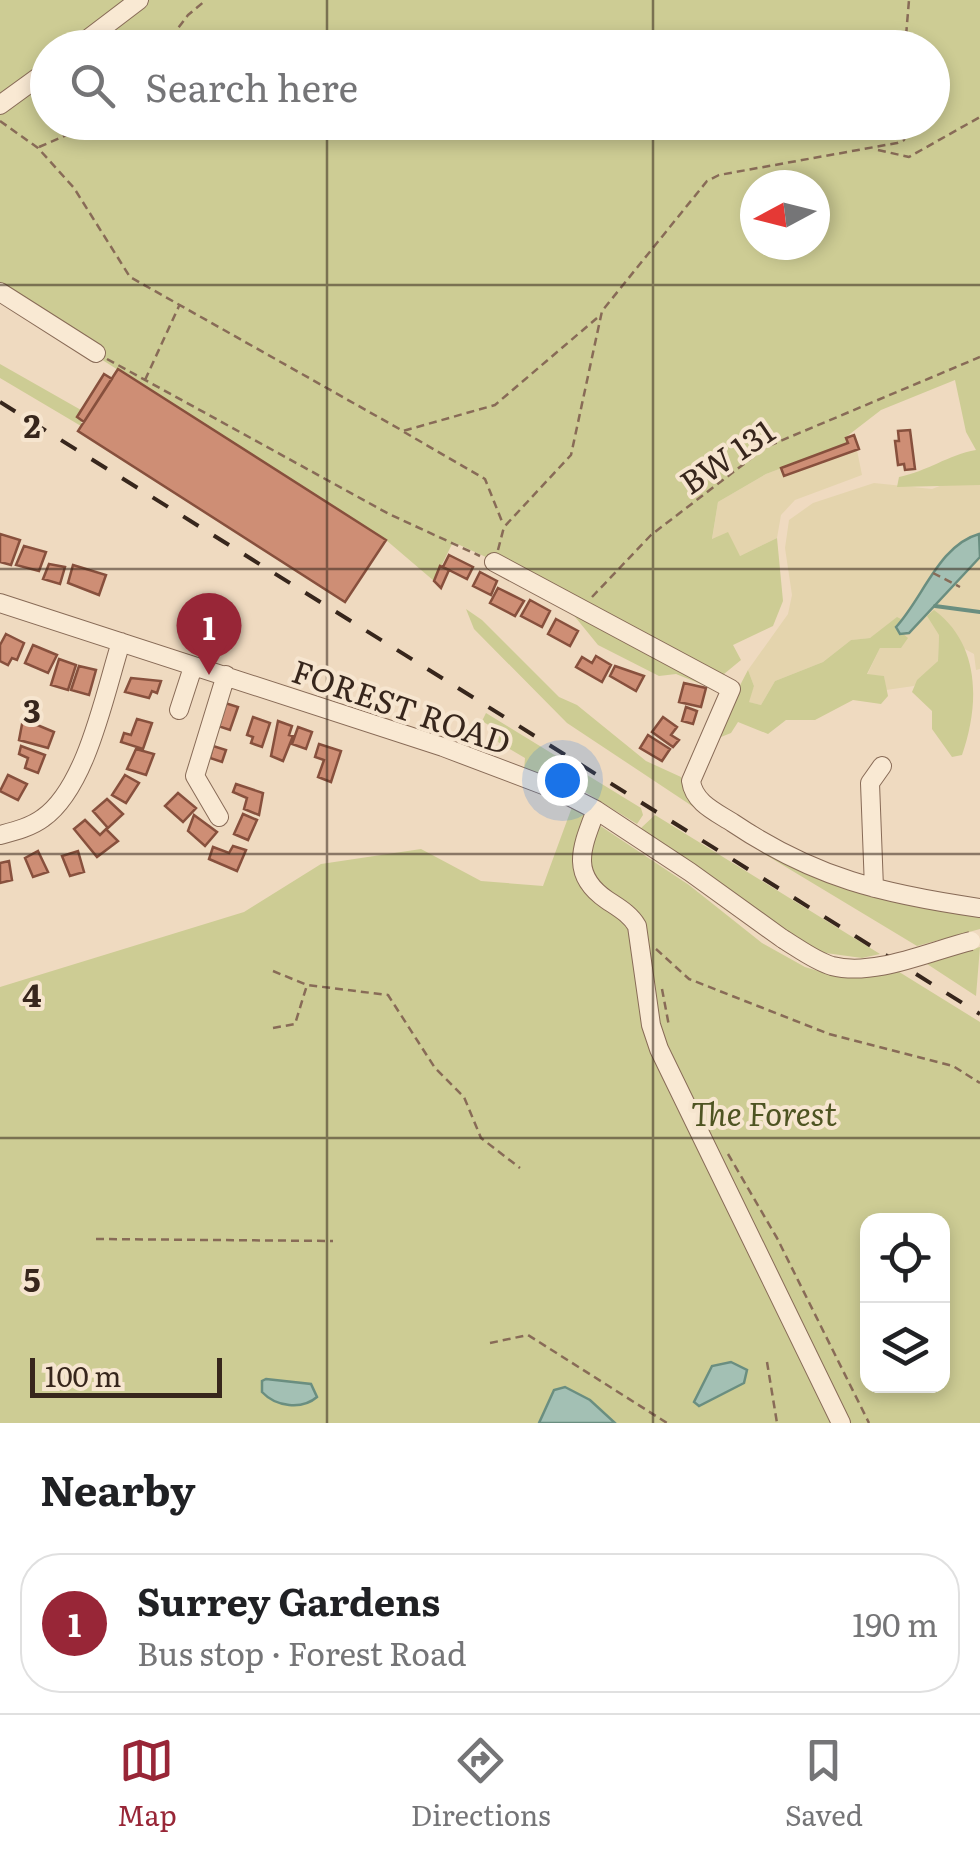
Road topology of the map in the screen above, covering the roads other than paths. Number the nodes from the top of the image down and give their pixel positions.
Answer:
1 (139, 0) edge
2 (100, 30) edge
3 (30, 83) edge
4 (0, 105) edge
5 (0, 292) edge
6 (96, 353) road end
7 (494, 562) road end
8 (0, 603) edge
9 (121, 642) junction
10 (193, 667) junction
11 (226, 676) junction
12 (179, 710) dead end
13 (882, 766) dead end
14 (596, 810) junction
15 (219, 817) dead end
16 (0, 835) edge
17 (874, 888) junction
18 (980, 908) edge
19 (976, 939) edge
20 (839, 1423) edge

1 - 2 street
3 - 4 street
5 - 6 street
7 - 17 street
8 - 9 street, FOREST ROAD
9 - 10 street, FOREST ROAD
9 - 16 street
10 - 11 street, FOREST ROAD
10 - 12 street
11 - 14 street, FOREST ROAD
11 - 15 street
13 - 17 street
14 - 19 street, FOREST ROAD, bridge
14 - 20 street
17 - 18 street

